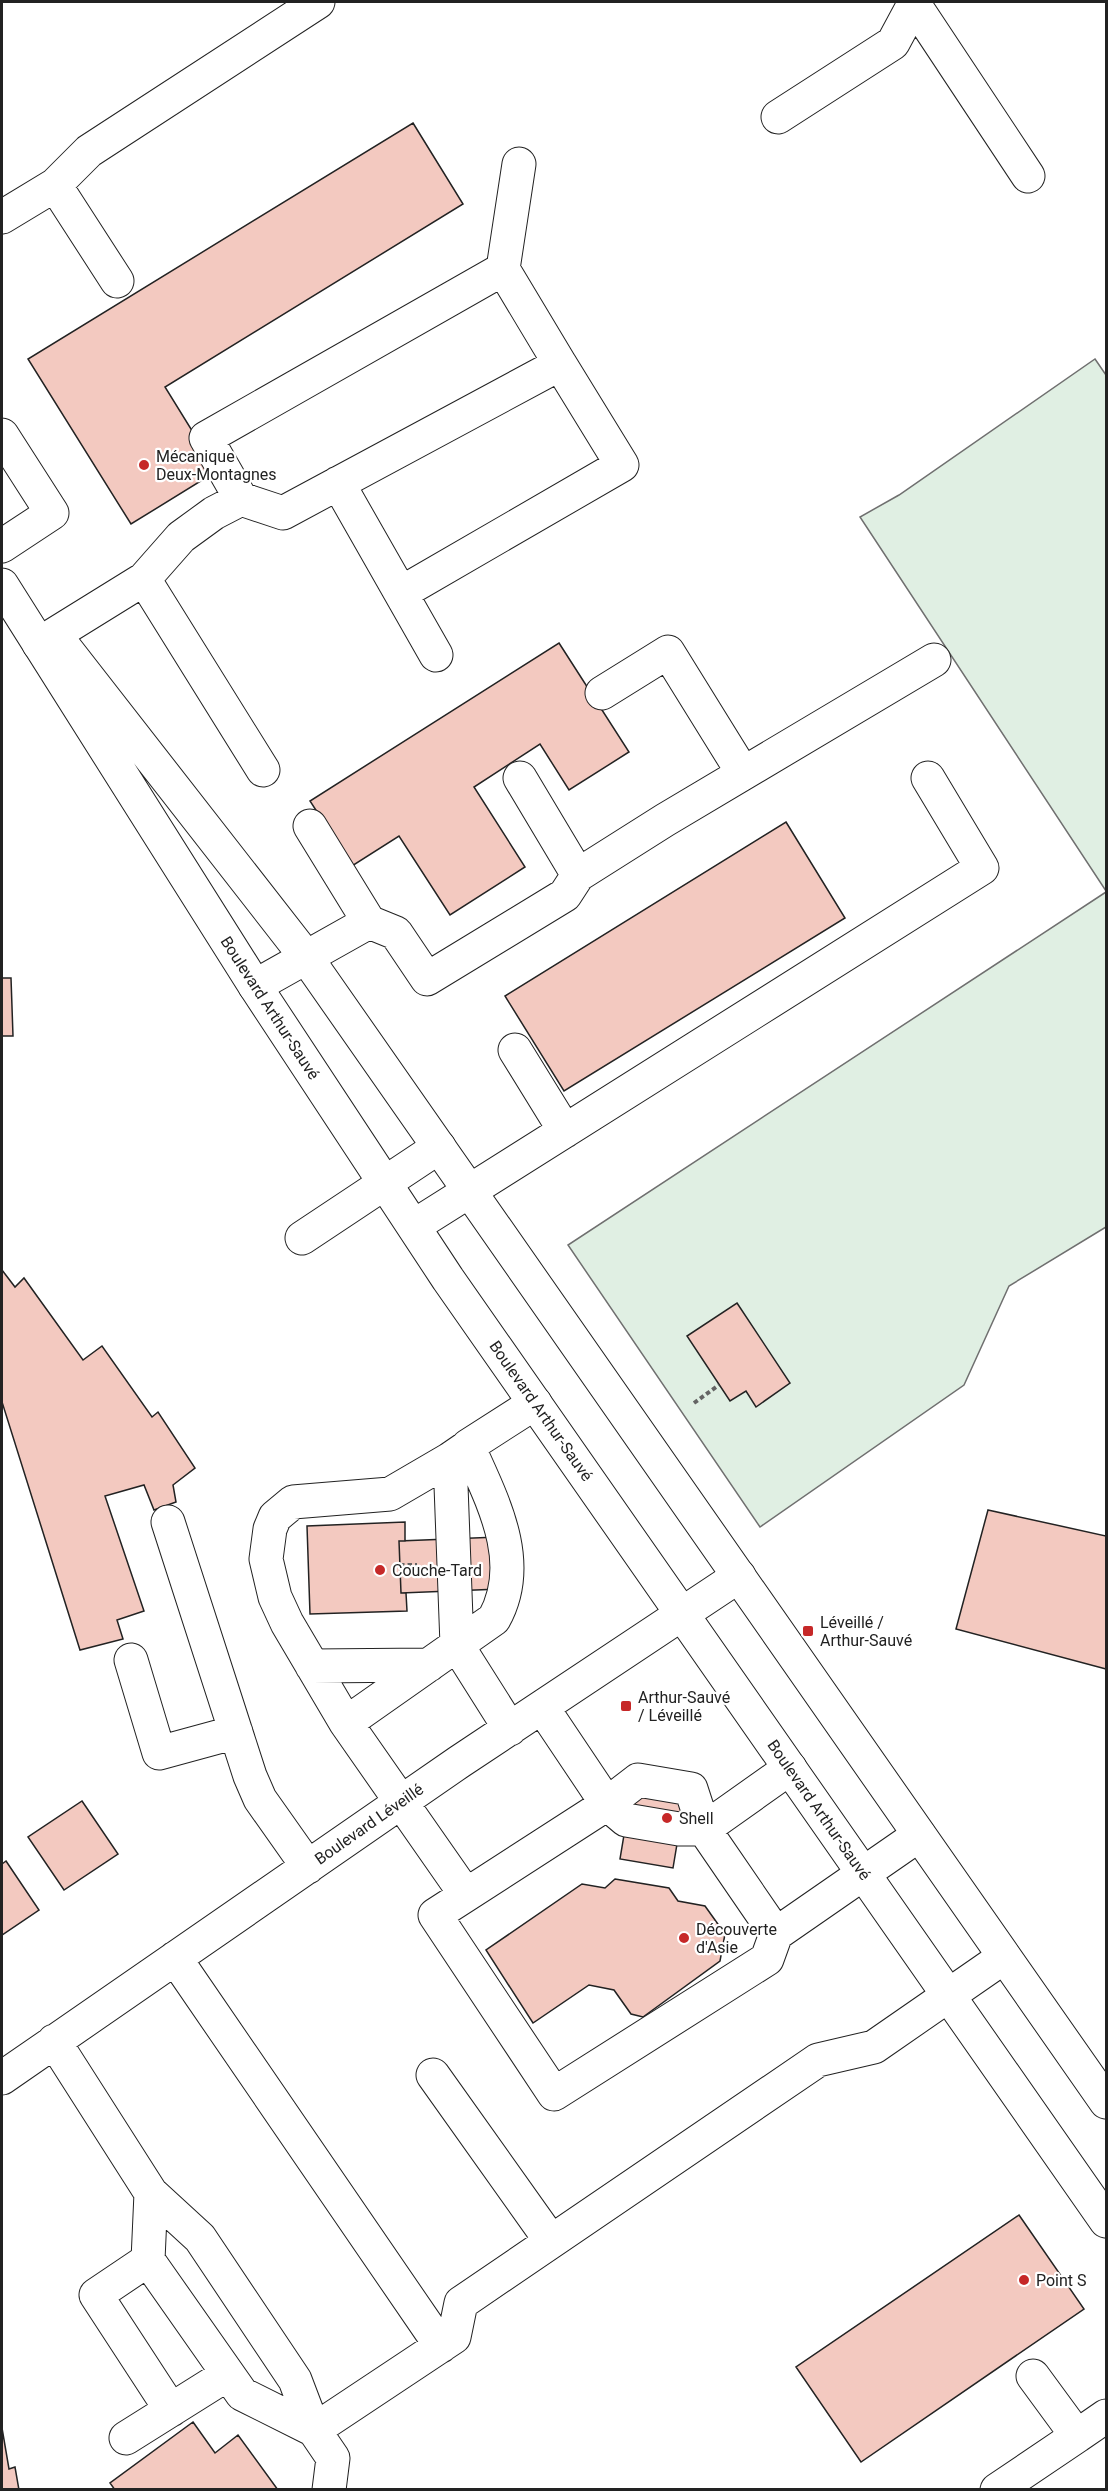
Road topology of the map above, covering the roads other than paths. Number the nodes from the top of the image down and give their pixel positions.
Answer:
1 (318, 2) edge
2 (914, 2) edge
3 (778, 117) dead end
4 (519, 164) dead end
5 (1028, 176) dead end
6 (55, 184) junction
7 (2, 217) edge
8 (503, 269) junction
9 (117, 280) dead end
10 (560, 364) junction
11 (2, 435) edge
12 (338, 483) junction
13 (241, 499) junction
14 (2, 546) edge
15 (2, 567) edge
16 (144, 579) junction
17 (2, 585) edge
18 (401, 593) junction
19 (46, 639) junction
20 (436, 655) dead end
21 (934, 660) dead end
22 (602, 693) dead end
23 (264, 770) dead end
24 (743, 773) junction
25 (520, 778) dead end
26 (928, 778) dead end
27 (310, 826) dead end
28 (578, 875) junction
29 (369, 922) junction
30 (306, 957) junction
31 (255, 986) junction
32 (515, 1050) dead end
33 (565, 1131) junction
34 (439, 1147) junction
35 (385, 1184) junction
36 (470, 1192) junction
37 (414, 1226) junction
38 (302, 1238) dead end
39 (535, 1403) junction
40 (459, 1453) junction
41 (168, 1522) dead end
42 (739, 1576) junction
43 (683, 1614) junction
44 (457, 1645) junction
45 (131, 1660) dead end
46 (429, 1665) junction
47 (312, 1666) junction
48 (542, 1707) junction
49 (346, 1723) junction
50 (510, 1729) junction
51 (236, 1732) junction
52 (790, 1768) junction
53 (401, 1802) junction
54 (607, 1804) junction
55 (704, 1829) junction
56 (919, 1835) junction
57 (308, 1866) junction
58 (865, 1875) junction
59 (466, 1895) junction
60 (776, 1934) junction
61 (1004, 1957) junction
62 (175, 1958) junction
63 (949, 1996) junction
64 (54, 2041) junction
65 (433, 2075) dead end
66 (2, 2078) edge
67 (1107, 2102) edge
68 (151, 2193) junction
69 (1107, 2221) edge
70 (551, 2241) junction
71 (148, 2260) junction
72 (441, 2346) junction
73 (228, 2374) junction
74 (1033, 2376) dead end
75 (171, 2410) junction
76 (1107, 2416) edge
77 (314, 2430) junction
78 (1077, 2436) junction
79 (126, 2438) dead end
80 (329, 2490) edge
81 (997, 2490) edge

1 - 6 main road
2 - 3 main road
2 - 5 main road
4 - 8 main road
6 - 7 main road
6 - 9 main road
8 - 10 main road
8 - 13 main road
10 - 12 main road
10 - 18 main road
11 - 14 main road
12 - 13 main road
12 - 18 main road
13 - 16 main road
15 - 19 main road, Boulevard Arthur-Sauvé
16 - 19 main road
16 - 23 main road
17 - 19 main road, Boulevard Arthur-Sauvé
18 - 20 main road
19 - 30 main road, Boulevard Arthur-Sauvé
19 - 31 main road, Boulevard Arthur-Sauvé
21 - 24 main road
22 - 24 main road
24 - 28 main road
25 - 28 main road
26 - 33 main road
27 - 29 main road
28 - 29 main road
29 - 30 main road
30 - 31 main road
30 - 34 main road, Boulevard Arthur-Sauvé
31 - 35 main road, Boulevard Arthur-Sauvé
32 - 33 main road
33 - 36 main road
34 - 35 main road
34 - 36 main road, Boulevard Arthur-Sauvé
35 - 37 main road, Boulevard Arthur-Sauvé
35 - 38 main road
36 - 37 main road
36 - 42 main road, Boulevard Arthur-Sauvé
37 - 39 main road, Boulevard Arthur-Sauvé
39 - 40 main road
39 - 43 main road, Boulevard Arthur-Sauvé
40 - 44 main road
40 - 44 main road
40 - 47 main road
41 - 51 main road
42 - 43 main road, Boulevard Léveillé
42 - 56 main road, Boulevard Arthur-Sauvé
43 - 48 main road, Boulevard Léveillé
43 - 52 main road, Boulevard Arthur-Sauvé
44 - 46 main road
44 - 50 main road
45 - 51 main road
46 - 47 main road
46 - 49 main road
47 - 49 main road
48 - 50 main road, Boulevard Léveillé
48 - 54 main road
49 - 53 main road
50 - 53 main road, Boulevard Léveillé
51 - 57 main road
52 - 55 main road
52 - 58 main road, Boulevard Arthur-Sauvé
53 - 57 main road, Boulevard Léveillé
53 - 59 main road
54 - 55 main road
54 - 59 main road
55 - 60 main road
56 - 58 main road
56 - 61 main road, Boulevard Arthur-Sauvé
57 - 62 main road, Boulevard Léveillé
58 - 60 main road
58 - 63 main road, Boulevard Arthur-Sauvé
59 - 60 main road
61 - 63 main road
61 - 67 main road, Boulevard Arthur-Sauvé
62 - 64 main road, Boulevard Léveillé
62 - 72 main road
63 - 69 main road, Boulevard Arthur-Sauvé
63 - 70 main road
64 - 66 main road, Boulevard Léveillé
64 - 68 main road
65 - 70 main road
68 - 71 main road
68 - 77 main road
70 - 72 main road
71 - 73 main road
71 - 75 main road
72 - 77 main road
73 - 75 main road
73 - 77 main road
74 - 78 main road
75 - 79 main road
76 - 78 main road
77 - 80 main road
78 - 81 main road

